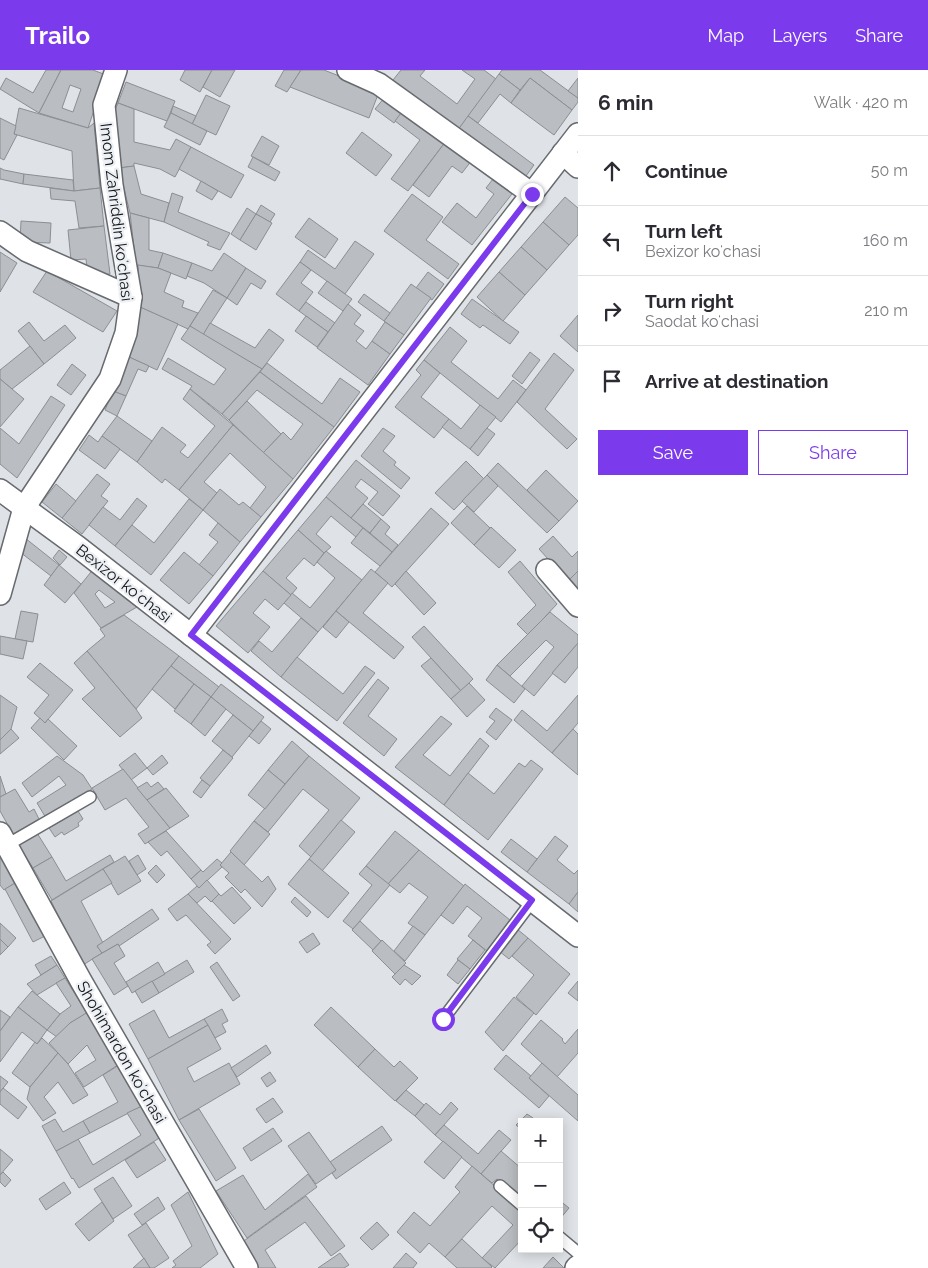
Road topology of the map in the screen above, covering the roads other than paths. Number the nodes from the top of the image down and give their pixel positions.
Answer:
1 (116, 70) edge
2 (348, 70) edge
3 (384, 77) edge
4 (578, 134) edge
5 (570, 160) edge
6 (532, 194) junction
7 (0, 232) edge
8 (131, 297) junction
9 (0, 490) edge
10 (24, 508) junction
11 (547, 570) dead end
12 (0, 594) edge
13 (578, 606) edge
14 (191, 635) junction
15 (90, 796) dead end
16 (4, 839) edge
17 (532, 900) junction
18 (578, 936) edge
19 (443, 1019) dead end
20 (500, 1186) dead end
21 (518, 1202) edge
22 (563, 1240) edge
23 (578, 1253) edge
24 (247, 1268) edge

1 - 8 street, Imom Zahriddin koʻchasi
2 - 3 street
3 - 6 street
4 - 5 street
5 - 6 street
6 - 14 street
7 - 8 street
8 - 10 street, Imom Zahriddin koʻchasi
9 - 10 street, Bexizor koʻchasi
10 - 12 street, Imom Zahriddin koʻchasi
10 - 14 street, Bexizor koʻchasi
11 - 13 street
14 - 17 street, Bexizor koʻchasi
15 - 16 lane
16 - 24 street, Shohimardon koʻchasi
17 - 18 street, Bexizor koʻchasi
17 - 19 lane
20 - 21 lane
22 - 23 lane

